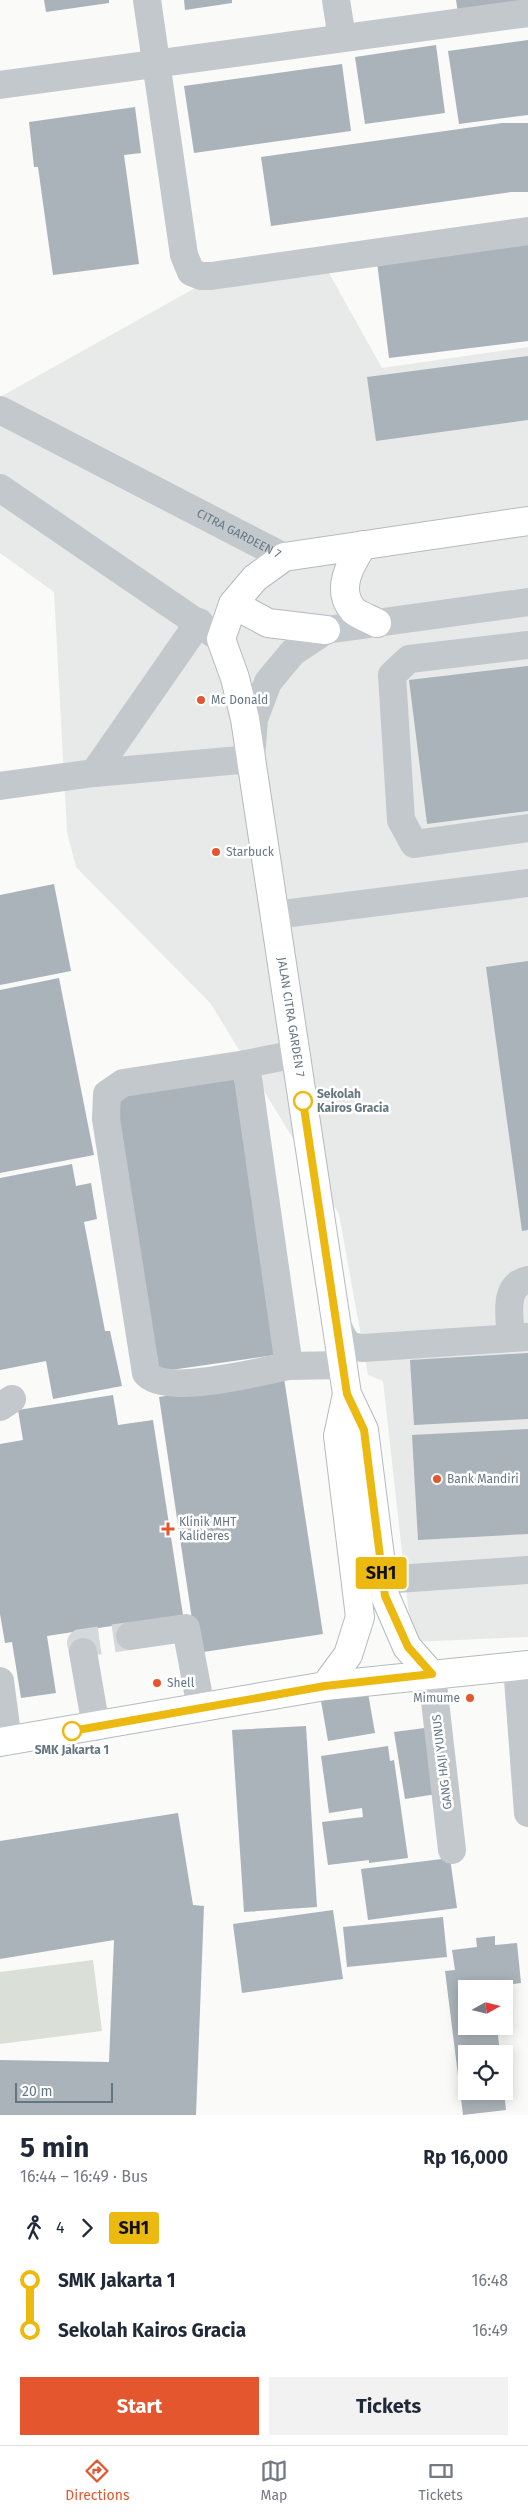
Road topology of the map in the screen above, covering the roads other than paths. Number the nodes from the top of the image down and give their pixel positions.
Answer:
1 (147, 0) edge
2 (336, 0) edge
3 (526, 0) edge
4 (528, 12) edge
5 (342, 38) junction
6 (155, 64) junction
7 (0, 85) edge
8 (528, 231) edge
9 (0, 410) edge
10 (0, 488) edge
11 (528, 521) edge
12 (363, 545) junction
13 (284, 557) junction
14 (528, 602) edge
15 (232, 604) junction
16 (199, 622) junction
17 (377, 623) junction
18 (326, 630) junction
19 (221, 639) junction
20 (528, 645) edge
21 (251, 759) junction
22 (94, 773) junction
23 (0, 786) edge
24 (528, 828) edge
25 (528, 883) edge
26 (275, 915) junction
27 (296, 1054) junction
28 (246, 1064) junction
29 (528, 1280) edge
30 (339, 1329) junction
31 (520, 1338) edge
32 (343, 1365) junction
33 (289, 1366) junction
34 (347, 1394) junction
35 (528, 1570) edge
36 (382, 1580) junction
37 (130, 1636) tunnel mouth
38 (83, 1652) dead end
39 (522, 1666) edge
40 (432, 1674) junction
41 (0, 1681) edge
42 (325, 1686) junction
43 (201, 1708) junction
44 (96, 1727) junction
45 (4, 1741) edge
46 (528, 1813) edge
47 (452, 1850) dead end

1 - 6 street
2 - 5 street
3 - 4 street
4 - 5 street
5 - 6 street
6 - 7 street
6 - 8 street
9 - 13 street, CITRA GARDEEN 7
10 - 16 street
11 - 12 main road, CITRA GARDEEN 7
12 - 13 main road, CITRA GARDEEN 7
12 - 17 main road
13 - 15 main road
14 - 17 street
15 - 18 main road
15 - 19 main road
16 - 19 street
16 - 22 street
17 - 18 street
18 - 21 street, JALAN CITRA GARDEN 7
19 - 21 main road, JALAN CITRA GARDEN 7
20 - 24 street
21 - 22 street
21 - 26 main road, JALAN CITRA GARDEN 7
22 - 23 street
25 - 26 street
26 - 27 main road, JALAN CITRA GARDEN 7
27 - 28 street
27 - 30 main road, JALAN CITRA GARDEN 7
28 - 33 street
28 - 33 street
29 - 31 street
30 - 31 street
30 - 32 main road, JALAN CITRA GARDEN 7
32 - 33 street
32 - 34 main road, JALAN CITRA GARDEN 7
34 - 36 main road, JALAN CITRA GARDEN 7
34 - 42 main road, JALAN CITRA GARDEN 7
35 - 36 street
36 - 40 main road, JALAN CITRA GARDEN 7
37 - 43 street
38 - 44 street
39 - 40 main road
39 - 46 street
40 - 42 main road
40 - 47 street, GANG HAJI YUNUS
41 - 45 street
42 - 43 main road
43 - 44 main road
44 - 45 main road

